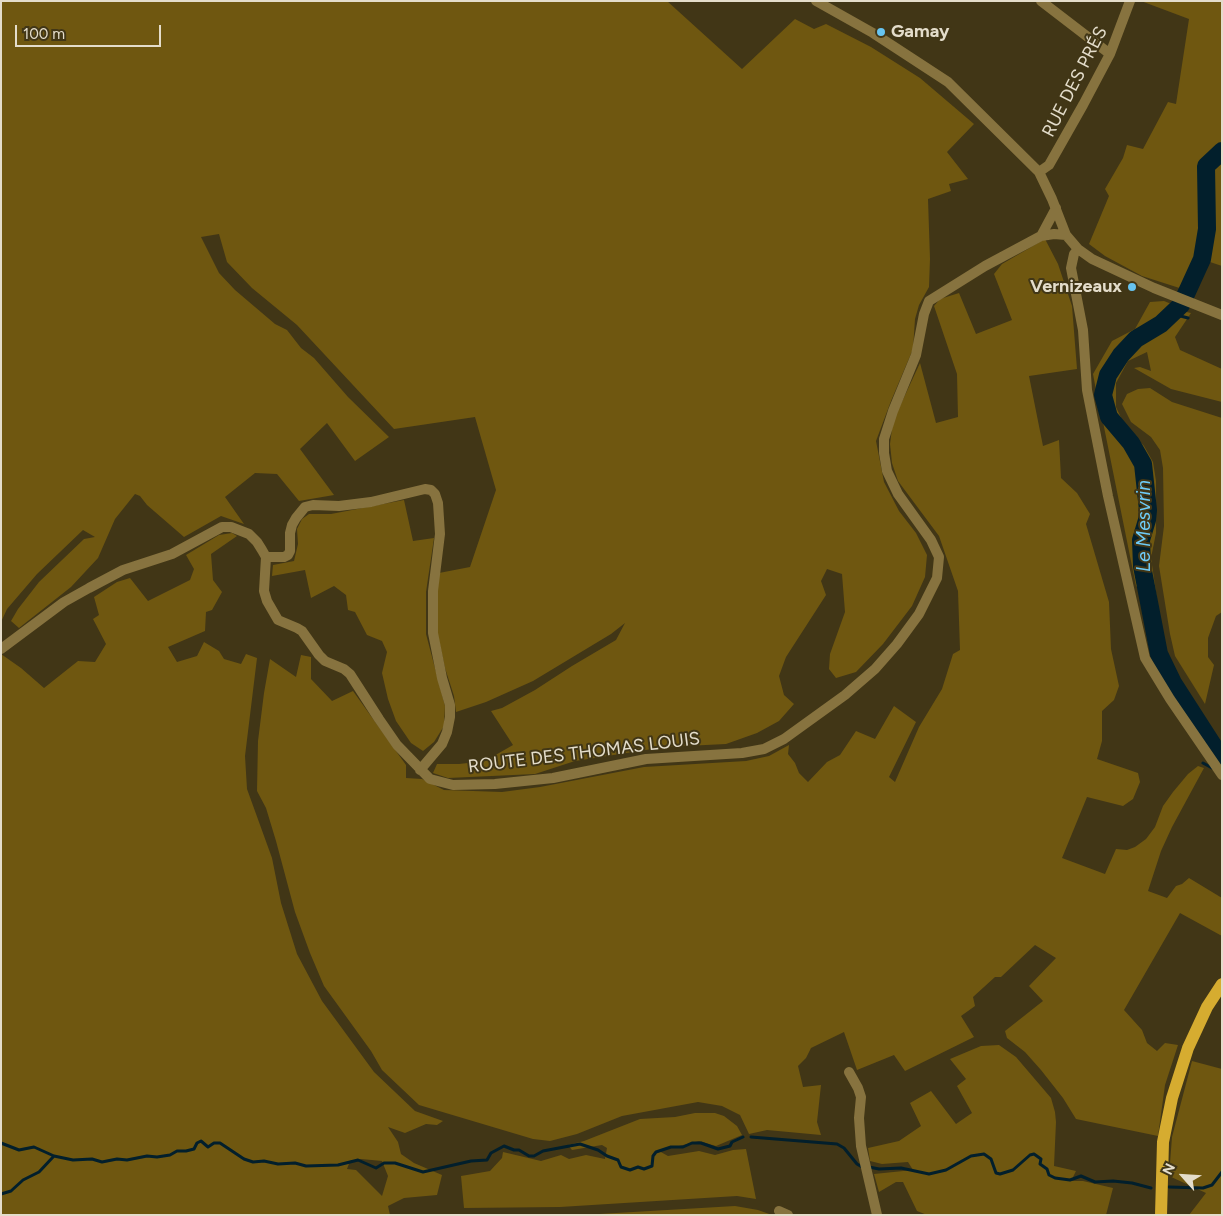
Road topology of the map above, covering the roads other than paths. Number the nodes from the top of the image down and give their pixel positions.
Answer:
1 (816, 1) edge
2 (1041, 1) edge
3 (1130, 1) edge
4 (1110, 54) junction
5 (1039, 172) junction
6 (1056, 208) junction
7 (1066, 235) junction
8 (1041, 236) junction
9 (1078, 248) junction
10 (1222, 315) edge
11 (266, 558) junction
12 (1, 649) edge
13 (420, 770) junction
14 (1222, 776) edge
15 (1222, 984) edge
16 (849, 1072) dead end
17 (877, 1215) edge
18 (1161, 1215) edge

1 - 5 street
2 - 4 street
3 - 4 street, RUE DES PRÉS
4 - 5 street, RUE DES PRÉS
5 - 6 street
6 - 7 street
6 - 8 street
7 - 8 street, ROUTE DES THOMAS LOUIS
7 - 9 street
8 - 13 street, ROUTE DES THOMAS LOUIS
9 - 10 street
9 - 14 street
11 - 12 street
11 - 13 street, ROUTE DES THOMAS LOUIS
11 - 13 street
15 - 18 main road
16 - 17 street

